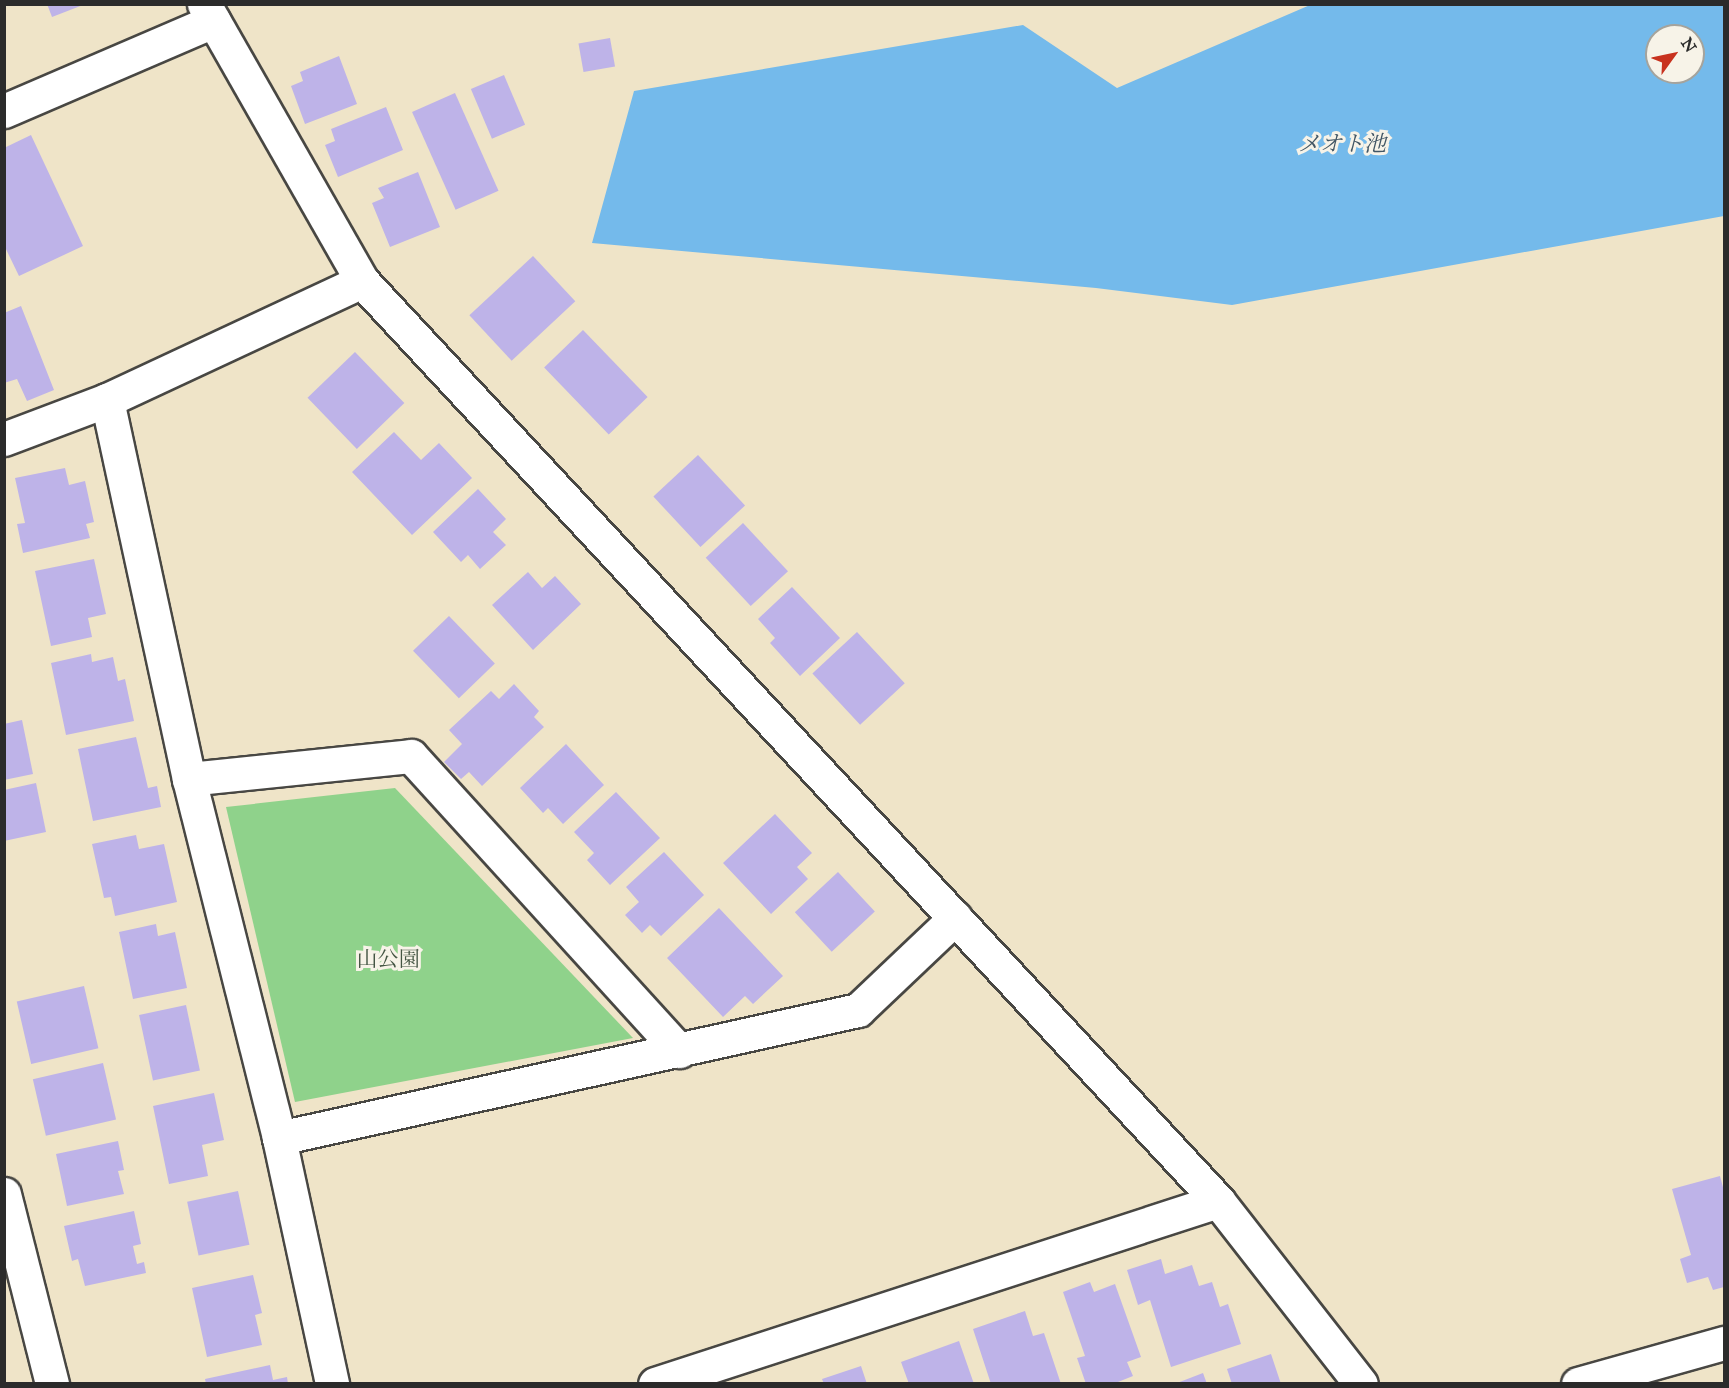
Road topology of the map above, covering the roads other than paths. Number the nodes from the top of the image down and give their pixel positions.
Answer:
1 (209, 13) edge
2 (4, 111) edge
3 (363, 281) junction
4 (107, 400) junction
5 (4, 439) edge
6 (189, 779) junction
7 (955, 918) junction
8 (679, 1051) junction
9 (279, 1138) junction
10 (4, 1194) edge
11 (1218, 1201) junction
12 (1724, 1345) edge
13 (52, 1383) edge
14 (332, 1383) edge
15 (656, 1383) edge
16 (1361, 1383) edge
17 (1578, 1383) edge

1 - 2 street
1 - 3 street
3 - 4 street
3 - 7 street
4 - 5 street
4 - 6 street
6 - 8 street
6 - 9 street
7 - 8 street
7 - 11 street
8 - 9 street
9 - 14 street
10 - 13 street
11 - 15 street
11 - 16 street
12 - 17 street

